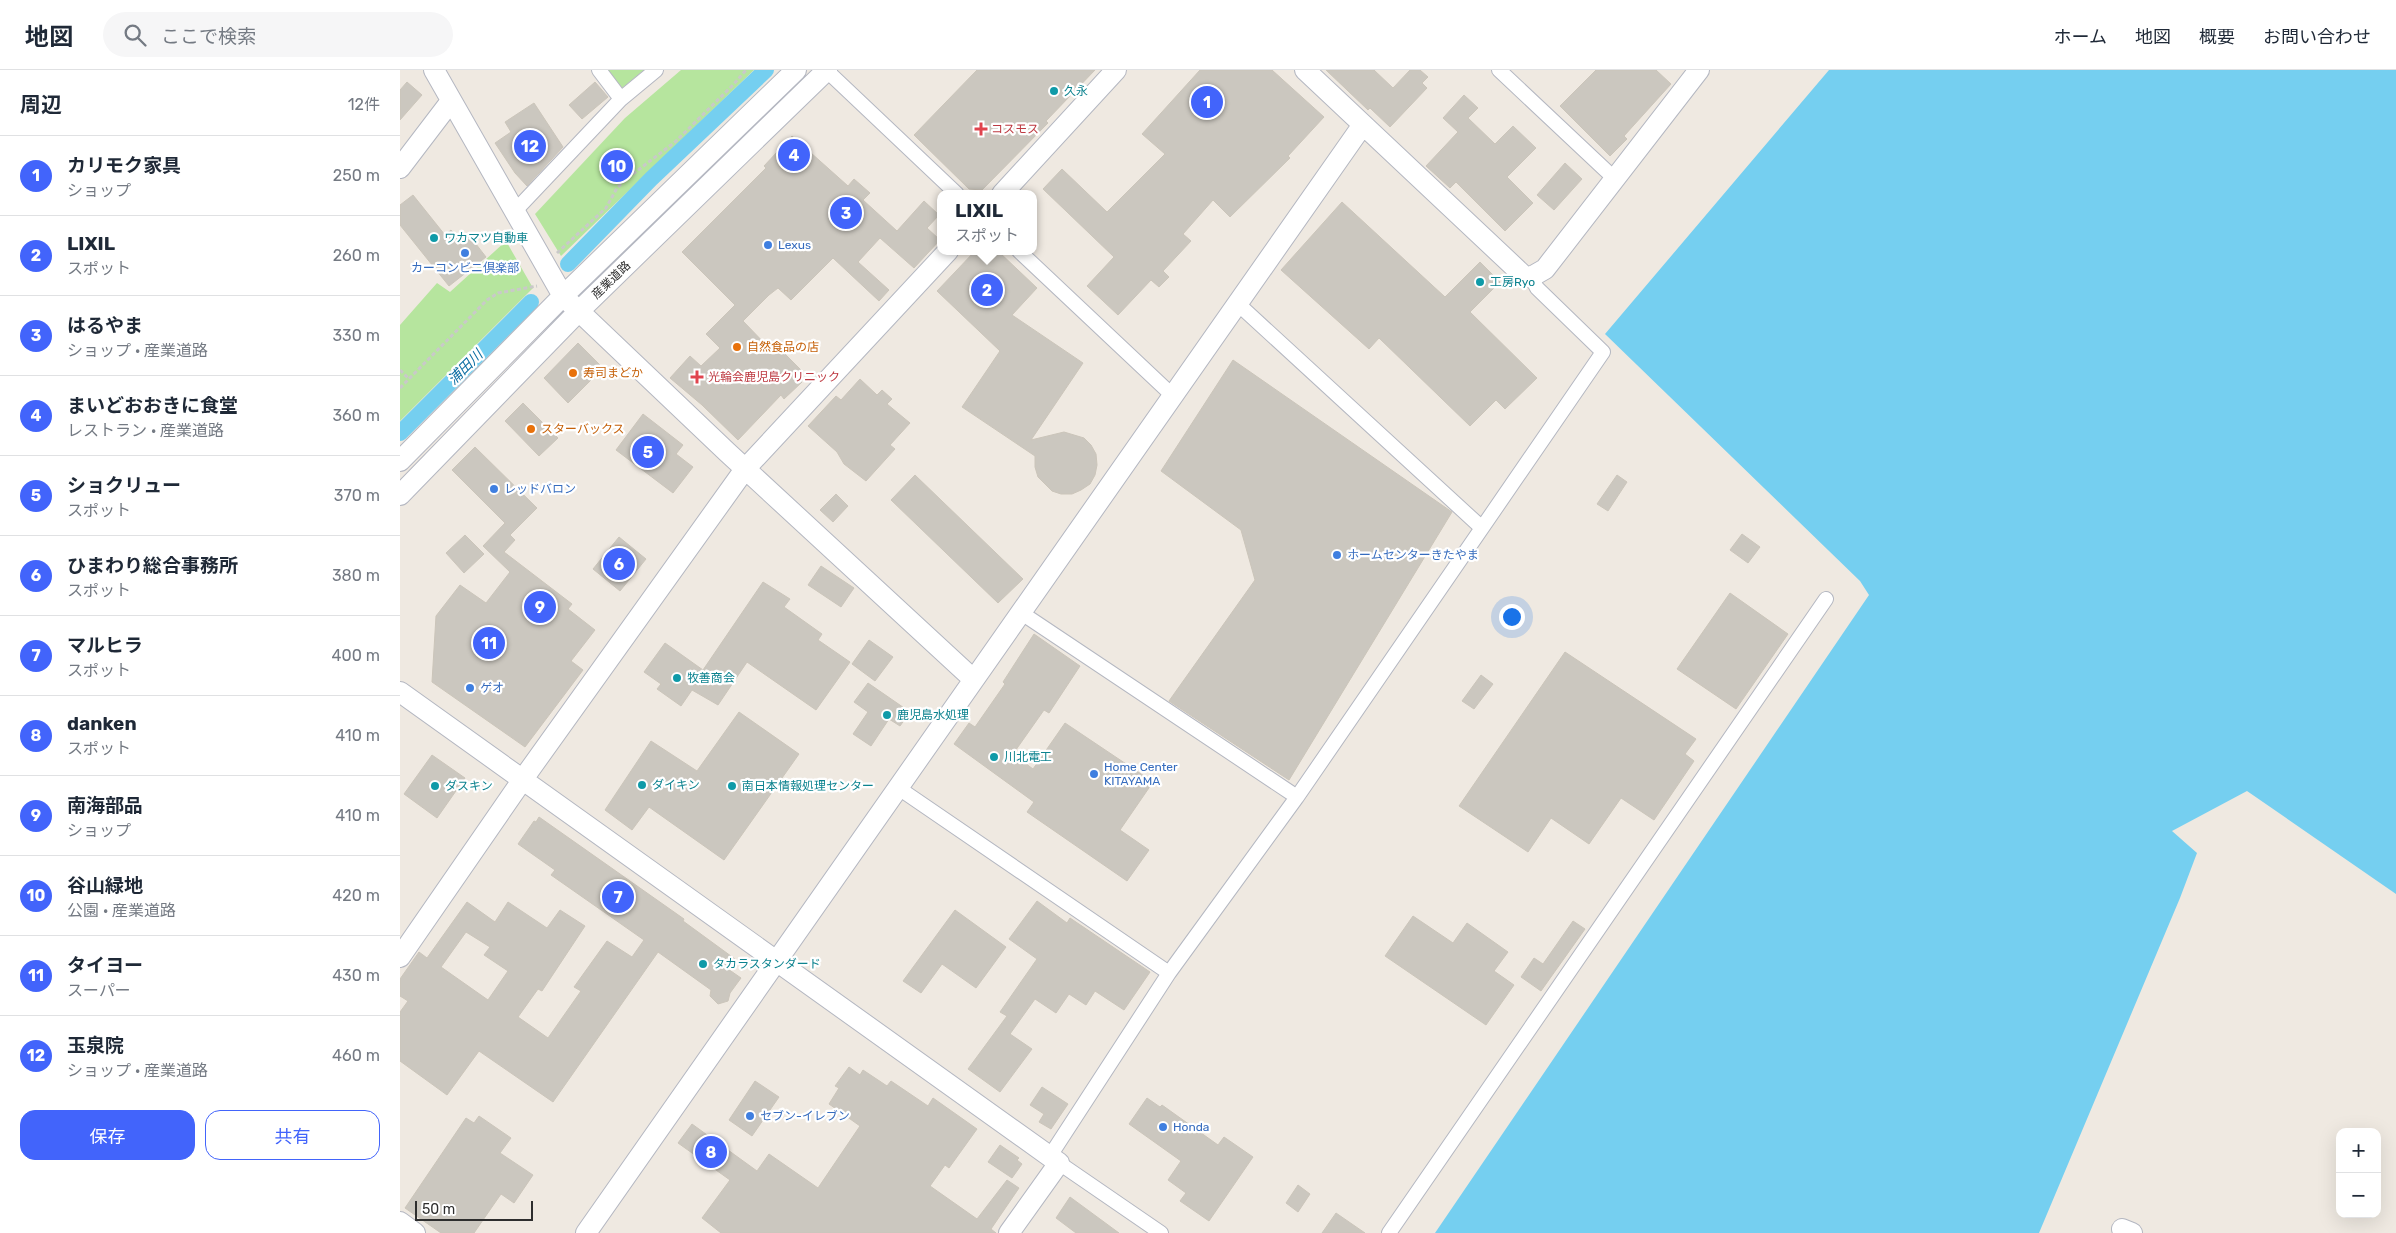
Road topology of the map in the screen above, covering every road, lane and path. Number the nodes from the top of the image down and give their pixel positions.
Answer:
1 (434, 70) edge
2 (599, 70) edge
3 (656, 70) edge
4 (746, 70) edge
5 (796, 70) edge
6 (826, 70) edge
7 (1116, 70) edge
8 (1305, 70) edge
9 (1499, 70) edge
10 (1699, 70) edge
11 (621, 99) junction
12 (451, 101) junction
13 (1362, 126) junction
14 (400, 168) edge
15 (1615, 179) junction
16 (953, 190) edge
17 (1006, 190) edge
18 (514, 212) junction
19 (556, 254) dead end
20 (944, 255) edge
21 (1022, 255) edge
22 (1532, 277) junction
23 (537, 286) dead end
24 (563, 296) junction
25 (1237, 303) junction
26 (578, 312) junction
27 (400, 370) edge
28 (409, 379) junction
29 (400, 388) edge
30 (1172, 395) junction
31 (400, 461) edge
32 (745, 469) junction
33 (400, 495) edge
34 (1482, 528) junction
35 (1826, 599) dead end
36 (1020, 612) junction
37 (973, 679) junction
38 (400, 692) edge
39 (523, 779) junction
40 (897, 787) junction
41 (1297, 797) junction
42 (400, 956) edge
43 (776, 960) junction
44 (1170, 974) junction
45 (1054, 1160) junction
46 (400, 1222) edge
47 (415, 1233) edge
48 (586, 1233) edge
49 (1010, 1233) edge
50 (1161, 1233) edge
51 (1389, 1233) edge

1 - 12 street
2 - 11 street
3 - 11 street
4 - 19 path
5 - 24 street, 産業道路
6 - 16 street
6 - 26 street, 産業道路
7 - 17 street
8 - 13 street
9 - 15 street
10 - 15 street
11 - 18 street
12 - 14 street
12 - 18 street
13 - 22 street
13 - 25 street
15 - 22 street
18 - 24 street
20 - 32 street
21 - 30 street
22 - 34 street
23 - 28 path
24 - 26 street
24 - 31 street, 産業道路
25 - 30 street
25 - 34 street
26 - 32 street
26 - 33 street, 産業道路
27 - 28 path
28 - 29 path
30 - 36 street
32 - 37 street
32 - 39 street
34 - 41 street
35 - 51 street
36 - 37 street
36 - 41 street
37 - 40 street
38 - 39 street
39 - 42 street
39 - 43 street
40 - 43 street
40 - 44 street
41 - 44 street
43 - 45 street
43 - 48 street
44 - 45 street
45 - 49 street
45 - 50 street
46 - 47 street

